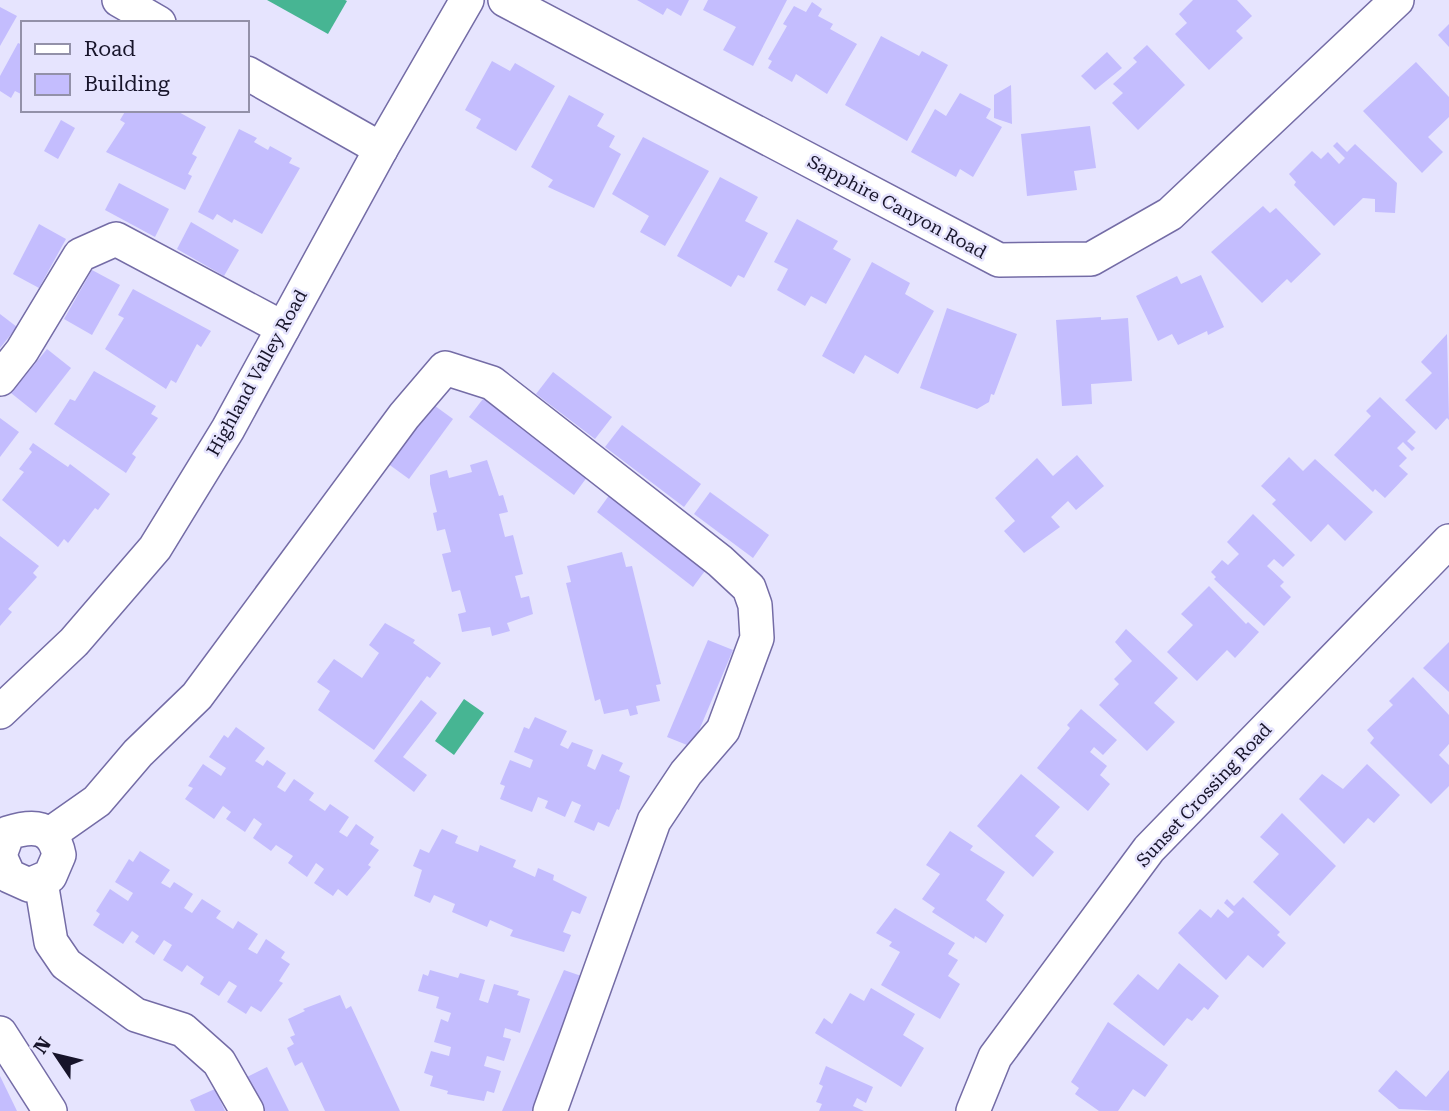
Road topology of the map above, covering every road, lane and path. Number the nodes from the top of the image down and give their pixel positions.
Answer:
1 (119, 0) edge
2 (467, 0) edge
3 (505, 0) edge
4 (1397, 0) edge
5 (156, 21) edge
6 (248, 74) edge
7 (381, 149) junction
8 (283, 328) junction
9 (0, 379) edge
10 (1449, 541) edge
11 (0, 712) edge
12 (50, 834) junction
13 (2, 842) edge
14 (41, 882) junction
15 (0, 1033) edge
16 (50, 1111) edge
17 (247, 1111) edge
18 (550, 1111) edge
19 (973, 1111) edge

1 - 5 street
2 - 7 street, Highland Valley Road
3 - 4 street, Sapphire Canyon Road
6 - 7 street
7 - 8 street, Highland Valley Road
8 - 9 street
8 - 11 street, Highland Valley Road
10 - 19 street, Sunset Crossing Road
12 - 13 street
12 - 14 street
12 - 18 street
13 - 14 street
14 - 17 street
15 - 16 street

